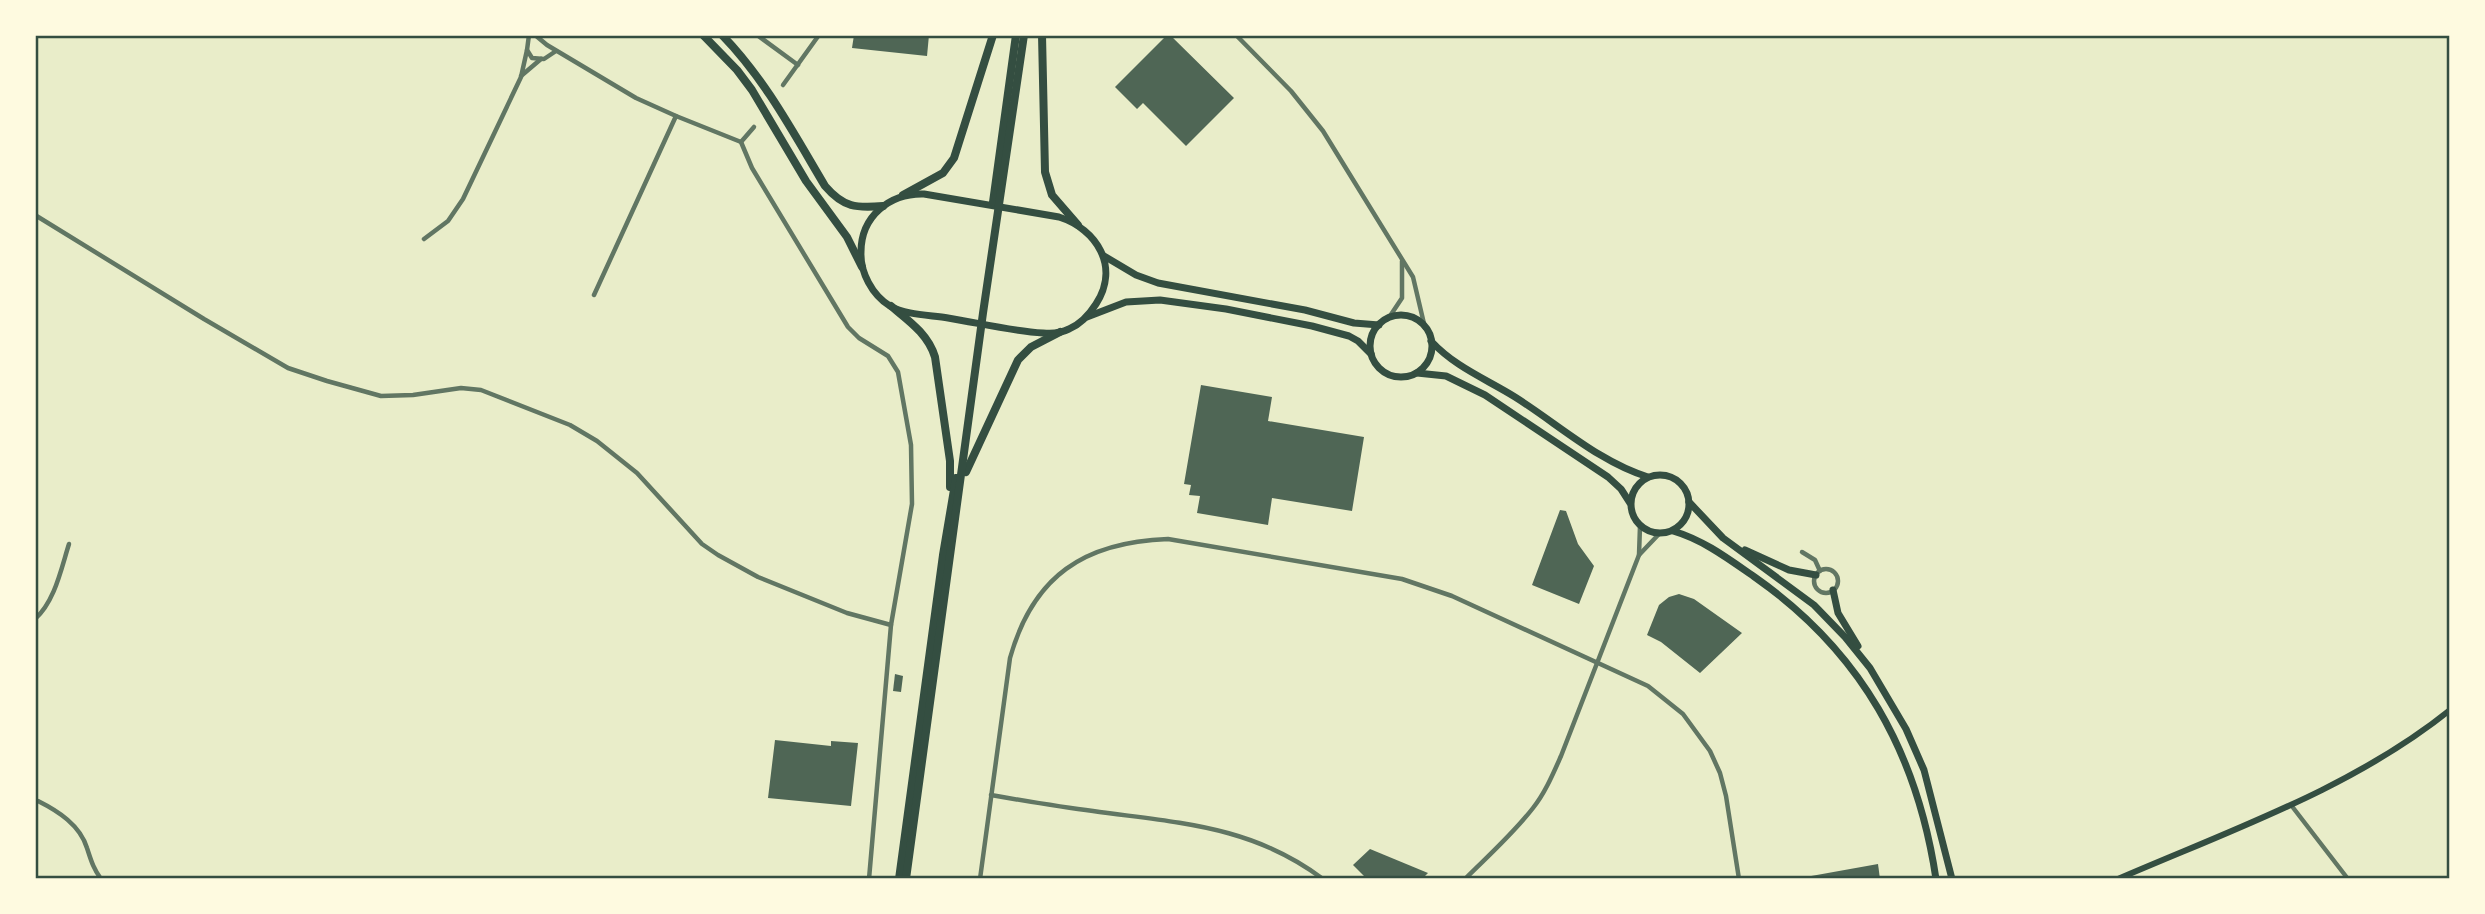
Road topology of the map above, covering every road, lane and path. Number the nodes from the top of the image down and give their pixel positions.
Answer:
1 (529, 35) edge
2 (535, 35) edge
3 (704, 35) edge
4 (722, 35) edge
5 (757, 35) edge
6 (819, 35) edge
7 (993, 35) edge
8 (1016, 35) edge
9 (1024, 35) edge
10 (1042, 35) edge
11 (1236, 35) edge
12 (527, 50) junction
13 (556, 51) junction
14 (541, 59) junction
15 (798, 65) junction
16 (521, 77) junction
17 (783, 85) dead end
18 (676, 116) junction
19 (754, 127) dead end
20 (741, 142) junction
21 (904, 195) junction
22 (883, 206) junction
23 (35, 215) edge
24 (1078, 225) junction
25 (424, 239) dead end
26 (1103, 255) junction
27 (1402, 260) junction
28 (862, 267) junction
29 (594, 295) dead end
30 (891, 306) junction
31 (1086, 318) junction
32 (1388, 319) junction
33 (1379, 325) junction
34 (1425, 328) junction
35 (1060, 332) junction
36 (1431, 341) junction
37 (1371, 354) junction
38 (1417, 373) junction
39 (1648, 477) junction
40 (961, 484) junction
41 (1689, 502) junction
42 (1630, 503) junction
43 (951, 509) junction
44 (1640, 526) junction
45 (1673, 531) junction
46 (1659, 534) junction
47 (69, 544) dead end
48 (1734, 546) junction
49 (1802, 552) dead end
50 (1639, 555) junction
51 (1818, 573) junction
52 (1833, 590) junction
53 (35, 619) edge
54 (891, 625) junction
55 (1597, 661) junction
56 (1870, 668) junction
57 (2450, 710) edge
58 (991, 795) junction
59 (38, 802) dead end
60 (2291, 805) junction
61 (101, 879) edge
62 (869, 879) edge
63 (899, 879) edge
64 (906, 879) edge
65 (980, 879) edge
66 (1323, 879) edge
67 (1465, 879) edge
68 (1740, 879) edge
69 (1936, 879) edge
70 (1952, 879) edge
71 (2118, 879) edge
72 (2348, 879) edge

1 - 12 street
2 - 13 street
3 - 28 highway
4 - 22 highway
5 - 15 street
6 - 15 street
7 - 21 highway
8 - 43 highway
9 - 40 highway
10 - 24 highway
11 - 27 street
12 - 14 street
12 - 16 street
13 - 14 street
13 - 18 street
14 - 16 street
15 - 17 street
16 - 25 street
18 - 20 street
18 - 29 street
19 - 20 street
20 - 54 street
21 - 22 main road
21 - 24 main road
22 - 28 main road
23 - 54 street
24 - 26 main road
26 - 31 main road
26 - 33 main road
27 - 32 street
27 - 34 street
28 - 30 main road
30 - 35 main road
30 - 43 highway
31 - 35 main road
31 - 37 main road
32 - 33 main road
32 - 34 main road
33 - 37 main road
34 - 36 main road
35 - 40 highway
36 - 38 main road
36 - 39 main road
37 - 38 main road
38 - 42 main road
39 - 41 main road
39 - 42 main road
40 - 64 highway
41 - 45 main road
41 - 48 main road
42 - 44 main road
43 - 63 highway
44 - 46 main road
44 - 50 street
45 - 46 main road
45 - 69 main road
46 - 50 street
47 - 53 street
48 - 51 main road
48 - 56 main road
49 - 51 street
50 - 55 street
51 - 52 street
51 - 52 street
52 - 56 main road
54 - 62 street
55 - 58 street
55 - 67 street
55 - 68 street
56 - 70 main road
57 - 60 main road
58 - 65 street
58 - 66 street
59 - 61 street
60 - 71 main road
60 - 72 street

